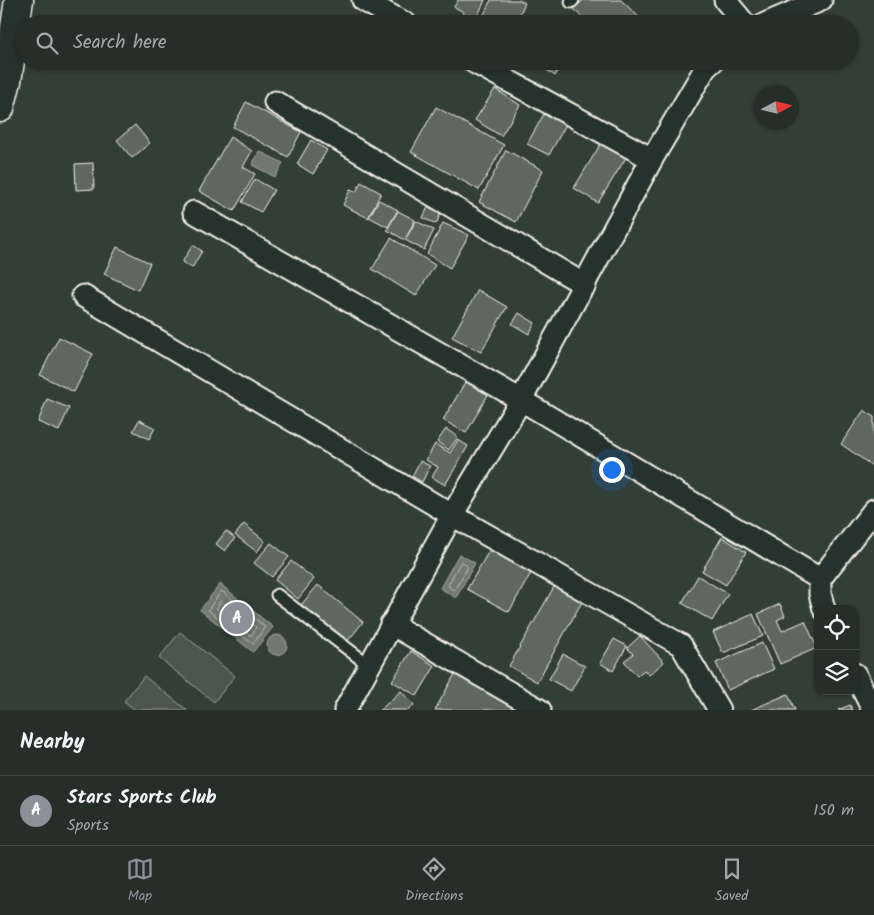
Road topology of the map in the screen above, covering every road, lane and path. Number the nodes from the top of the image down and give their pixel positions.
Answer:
1 (19, 0) edge
2 (363, 0) edge
3 (725, 0) edge
4 (821, 0) edge
5 (17, 15) edge
6 (390, 15) edge
7 (738, 15) edge
8 (786, 15) edge
9 (15, 27) edge
10 (489, 70) edge
11 (704, 70) edge
12 (275, 102) dead end
13 (0, 108) edge
14 (652, 159) junction
15 (194, 212) dead end
16 (585, 285) junction
17 (83, 296) dead end
18 (521, 400) junction
19 (874, 510) edge
20 (452, 515) junction
21 (820, 579) junction
22 (277, 595) dead end
23 (823, 605) edge
24 (392, 624) junction
25 (370, 666) junction
26 (859, 682) edge
27 (345, 710) edge
28 (540, 710) edge
29 (719, 710) edge
30 (873, 710) edge

1 - 5 highway
2 - 6 street
3 - 7 street
4 - 8 street
9 - 13 highway
10 - 14 street
11 - 14 street
12 - 16 street
14 - 16 street
15 - 18 street
16 - 18 street
17 - 20 street
18 - 20 street
18 - 21 street
19 - 21 street
20 - 24 street
20 - 29 street
21 - 23 street
22 - 25 lane
24 - 25 street
24 - 28 street
25 - 27 street
26 - 30 street

